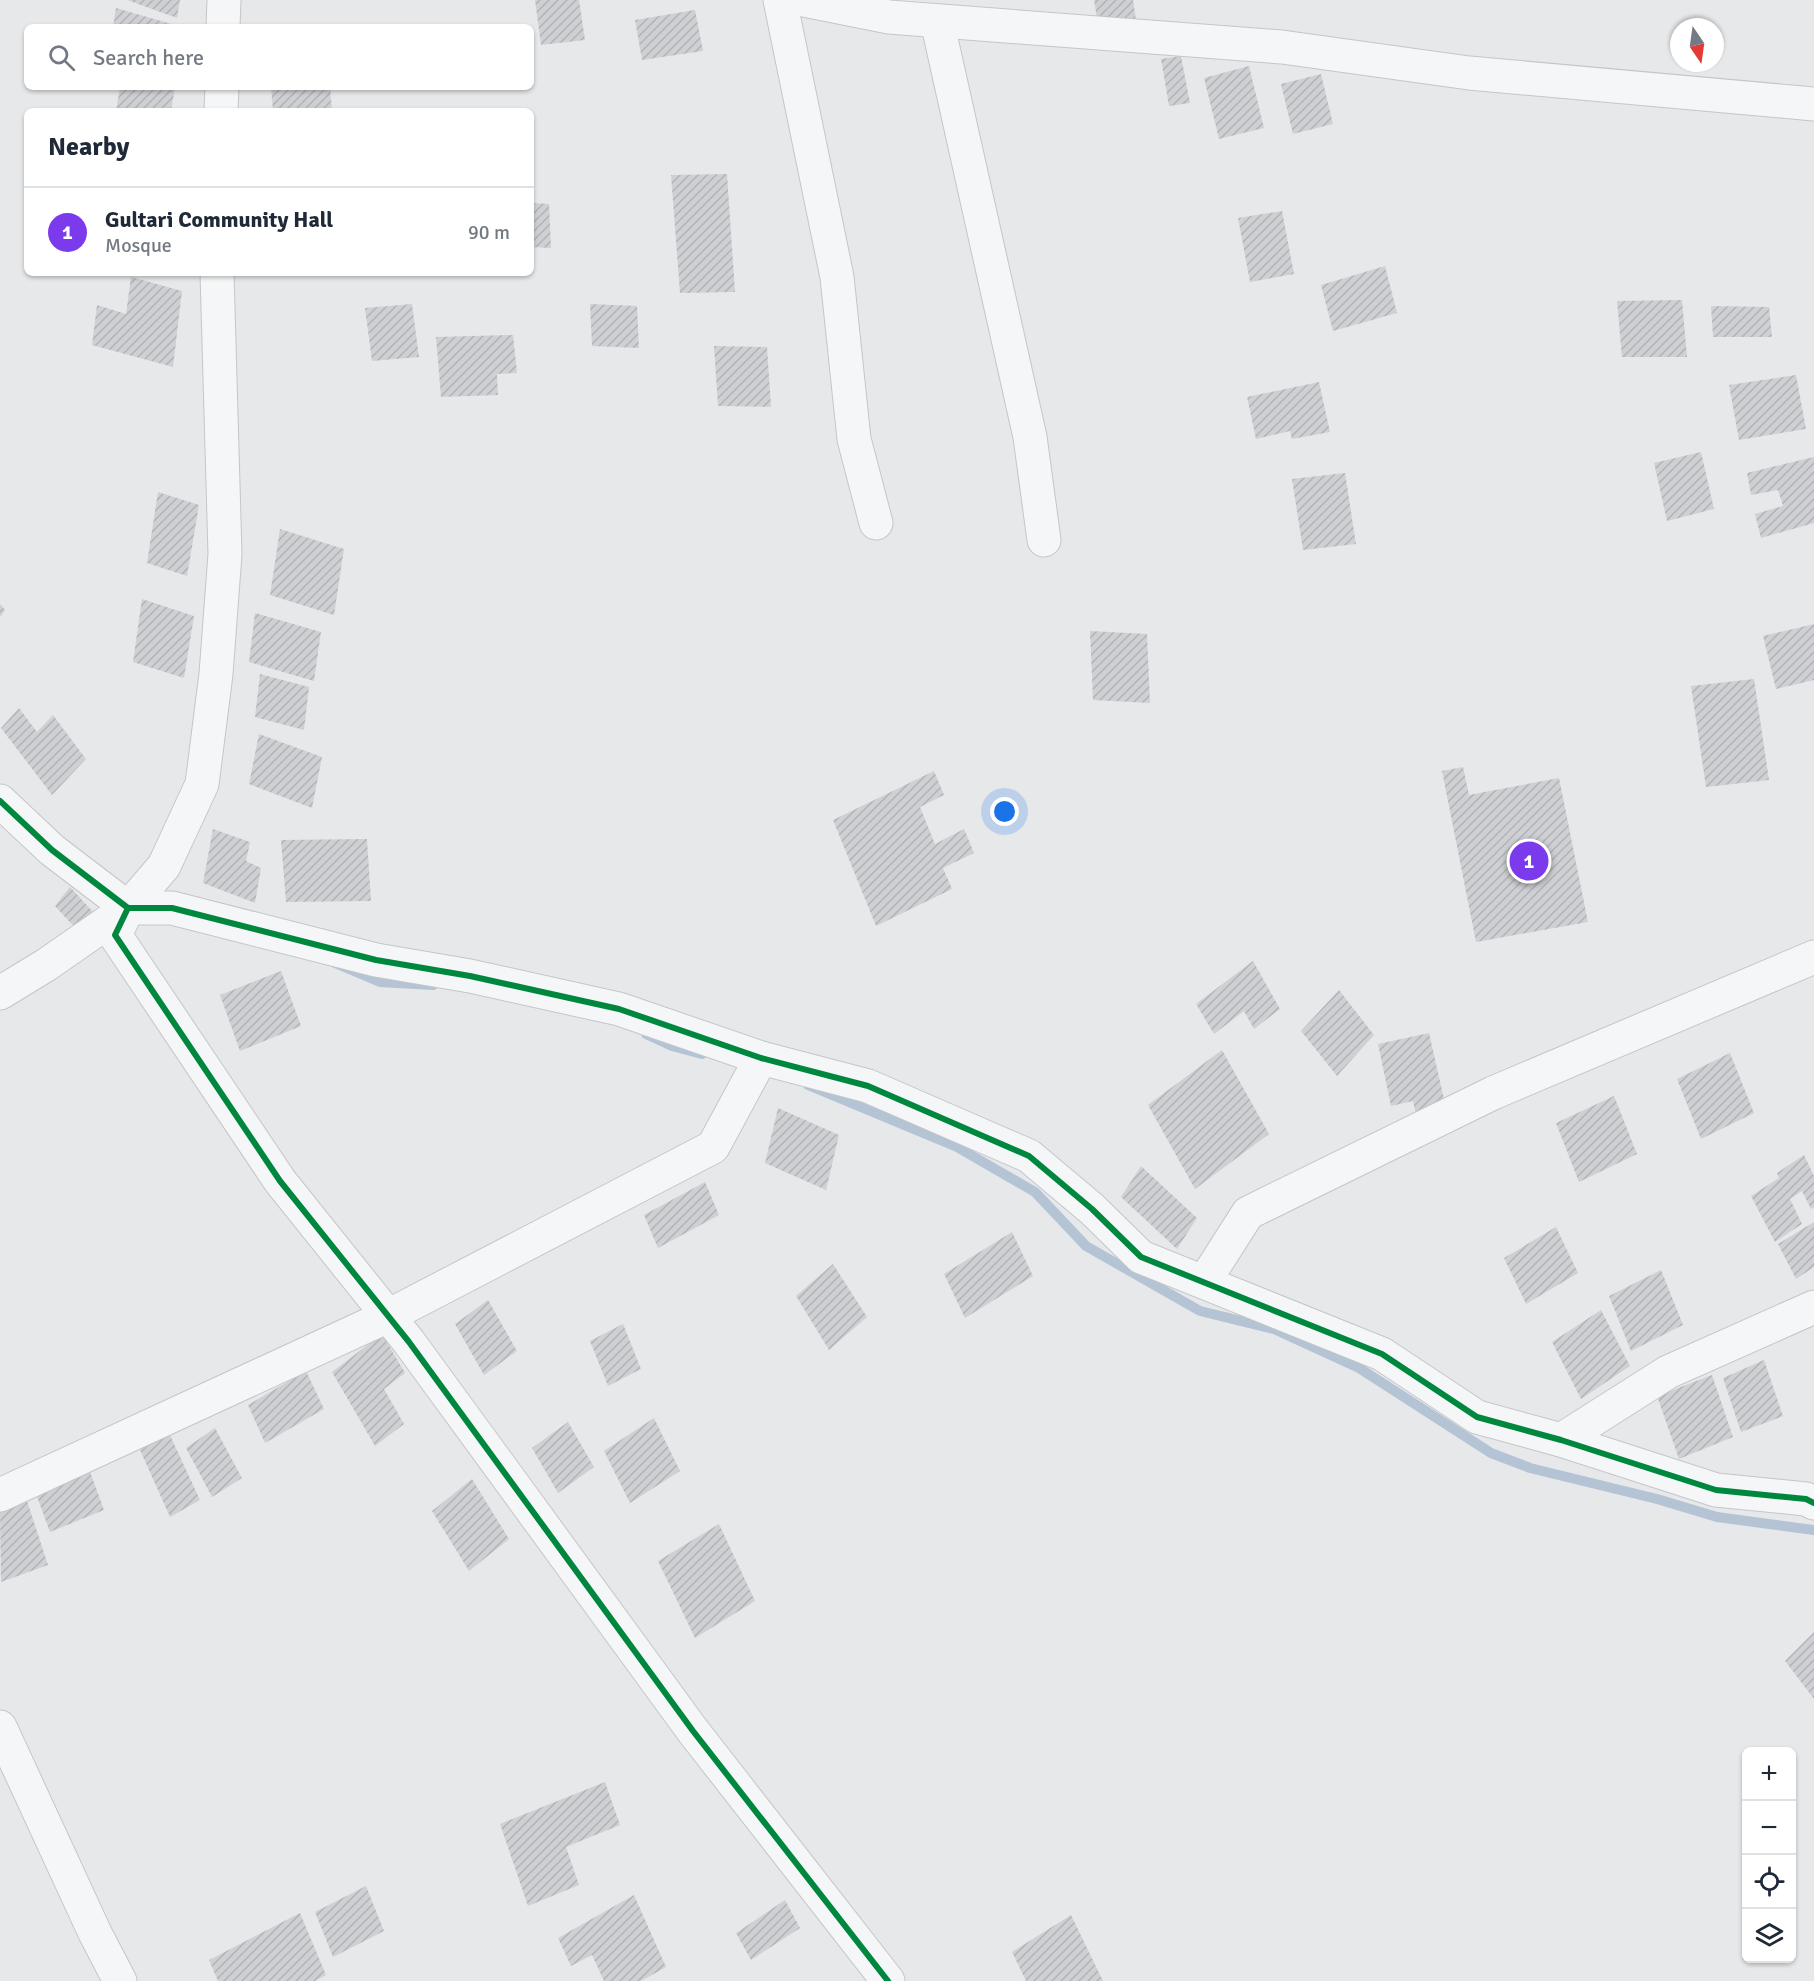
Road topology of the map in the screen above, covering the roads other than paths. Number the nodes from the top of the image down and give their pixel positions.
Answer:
1 (224, 0) edge
2 (780, 0) edge
3 (804, 0) edge
4 (937, 21) junction
5 (223, 24) edge
6 (222, 90) edge
7 (1814, 104) edge
8 (221, 108) edge
9 (218, 276) edge
10 (876, 523) dead end
11 (1044, 540) dead end
12 (0, 801) edge
13 (128, 908) junction
14 (1814, 957) edge
15 (0, 993) edge
16 (761, 1058) junction
17 (1204, 1282) junction
18 (1814, 1307) edge
19 (388, 1316) junction
20 (1561, 1440) junction
21 (0, 1495) edge
22 (1814, 1503) edge
23 (0, 1727) edge
24 (120, 1981) edge
25 (888, 1981) edge

1 - 5 street
2 - 10 street
3 - 4 street
4 - 7 street
4 - 11 street
6 - 8 street
9 - 13 street
12 - 13 street
13 - 15 street
13 - 16 street
13 - 19 street
14 - 17 street
16 - 17 street
16 - 19 street
17 - 20 street
18 - 20 street
19 - 21 street
19 - 25 street
20 - 22 street
23 - 24 street

